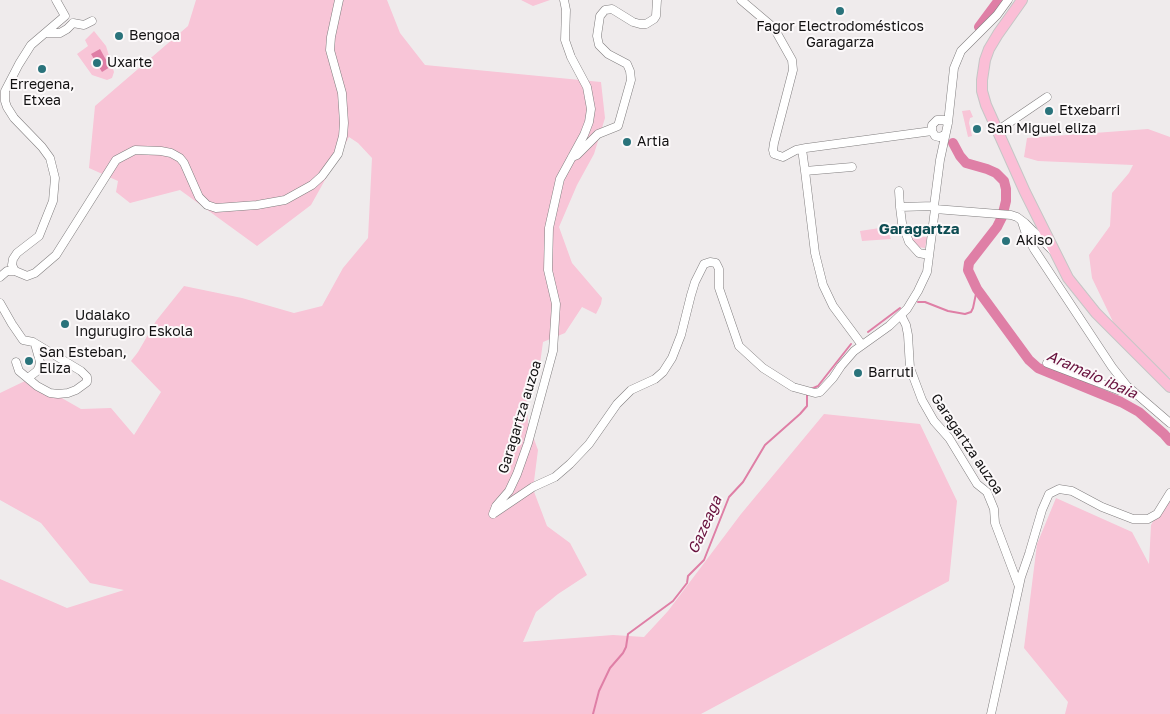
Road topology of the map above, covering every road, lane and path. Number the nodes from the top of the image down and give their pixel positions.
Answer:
1 (56, 0) edge
2 (339, 0) edge
3 (564, 0) edge
4 (657, 0) edge
5 (741, 0) edge
6 (1008, 0) edge
7 (1022, 0) edge
8 (65, 16) junction
9 (92, 21) dead end
10 (73, 23) junction
11 (46, 33) junction
12 (1047, 98) dead end
13 (948, 123) junction
14 (932, 131) junction
15 (997, 131) junction
16 (944, 139) junction
17 (802, 149) junction
18 (572, 157) junction
19 (852, 167) dead end
20 (805, 171) junction
21 (899, 191) dead end
22 (900, 207) junction
23 (935, 208) junction
24 (1022, 222) junction
25 (1054, 252) junction
26 (930, 255) junction
27 (14, 271) junction
28 (0, 277) edge
29 (0, 303) edge
30 (901, 315) junction
31 (34, 344) junction
32 (862, 346) junction
33 (16, 362) dead end
34 (1047, 363) dead end
35 (28, 378) junction
36 (1127, 386) junction
37 (1170, 388) edge
38 (1170, 423) edge
39 (1170, 493) edge
40 (1019, 586) junction
41 (991, 714) edge

1 - 8 street
2 - 27 street
3 - 18 street
4 - 18 street
5 - 17 street
6 - 13 street
7 - 15 main road
8 - 10 street
8 - 11 street
9 - 10 street
10 - 11 street
11 - 27 street
12 - 15 street
13 - 14 street
13 - 16 street
14 - 16 street
14 - 17 street
15 - 25 main road
16 - 23 street, Garagartza auzoa
17 - 20 street
18 - 32 street, Garagartza auzoa
19 - 20 street
20 - 32 street
21 - 22 street
22 - 23 street
22 - 26 street
23 - 24 street
23 - 26 street, Garagartza auzoa
24 - 25 street
24 - 36 street
25 - 37 main road
26 - 30 street, Garagartza auzoa
27 - 28 street
29 - 31 street
30 - 32 street, Garagartza auzoa
30 - 40 street, Garagartza auzoa
31 - 35 street
31 - 35 street
33 - 35 street
34 - 36 street
36 - 38 street
39 - 40 street
40 - 41 street

